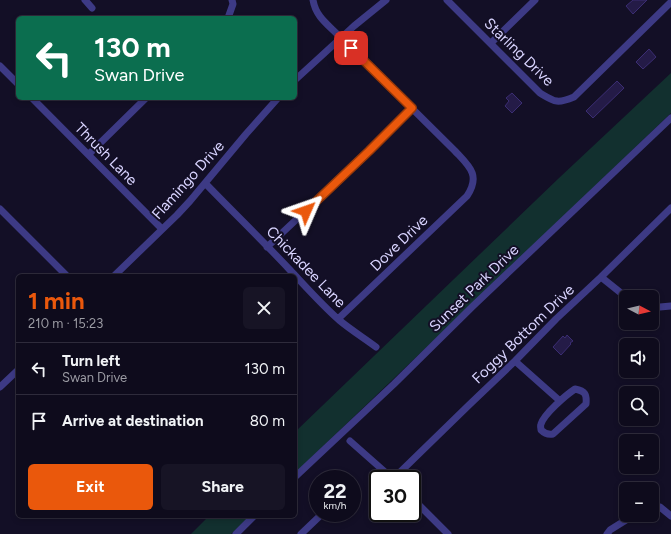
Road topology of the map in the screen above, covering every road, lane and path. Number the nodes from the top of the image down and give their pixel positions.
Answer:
1 (85, 0) edge
2 (313, 0) edge
3 (386, 0) edge
4 (447, 0) edge
5 (535, 0) edge
6 (233, 2) edge
7 (671, 2) edge
8 (92, 8) dead end
9 (229, 16) edge
10 (341, 38) junction
11 (491, 43) junction
12 (0, 66) edge
13 (297, 78) edge
14 (16, 82) edge
15 (34, 100) edge
16 (144, 100) edge
17 (276, 100) edge
18 (412, 108) junction
19 (671, 118) edge
20 (89, 154) junction
21 (205, 183) junction
22 (671, 208) edge
23 (0, 209) edge
24 (162, 229) junction
25 (268, 247) junction
26 (65, 274) edge
27 (116, 274) edge
28 (293, 274) edge
29 (601, 277) junction
30 (297, 278) edge
31 (619, 291) edge
32 (671, 306) edge
33 (659, 307) edge
34 (338, 319) junction
35 (376, 348) dead end
36 (515, 361) junction
37 (16, 372) edge
38 (0, 387) edge
39 (560, 401) junction
40 (350, 441) dead end
41 (383, 470) edge
42 (402, 470) edge
43 (297, 475) edge
44 (421, 507) edge
45 (659, 507) edge
46 (671, 516) edge
47 (252, 518) edge
48 (314, 522) edge
49 (623, 522) edge
50 (236, 534) edge
51 (302, 534) edge
52 (448, 534) edge
53 (607, 534) edge

1 - 8 street
2 - 10 street
3 - 10 street
4 - 11 street, Starling Drive
5 - 11 street
6 - 9 street
7 - 11 street, Starling Drive
10 - 13 street
10 - 18 street
12 - 14 street
15 - 20 street, Thrush Lane
16 - 20 street
17 - 21 street, Flamingo Drive
18 - 25 street
18 - 34 street, Dove Drive
19 - 43 street, Sunset Park Drive
20 - 24 street, Thrush Lane
21 - 24 street, Flamingo Drive
21 - 25 street, Chickadee Lane
22 - 29 street, Foggy Bottom Drive
23 - 26 street
24 - 27 street, Flamingo Drive
25 - 28 street, Chickadee Lane
29 - 31 street
29 - 36 street, Foggy Bottom Drive
30 - 34 street, Chickadee Lane
32 - 33 street
34 - 35 street, Chickadee Lane
36 - 39 street
36 - 42 street, Foggy Bottom Drive
37 - 38 street
39 - 39 street
40 - 41 street
44 - 52 street
45 - 46 street
47 - 50 street
48 - 51 street
49 - 53 street

